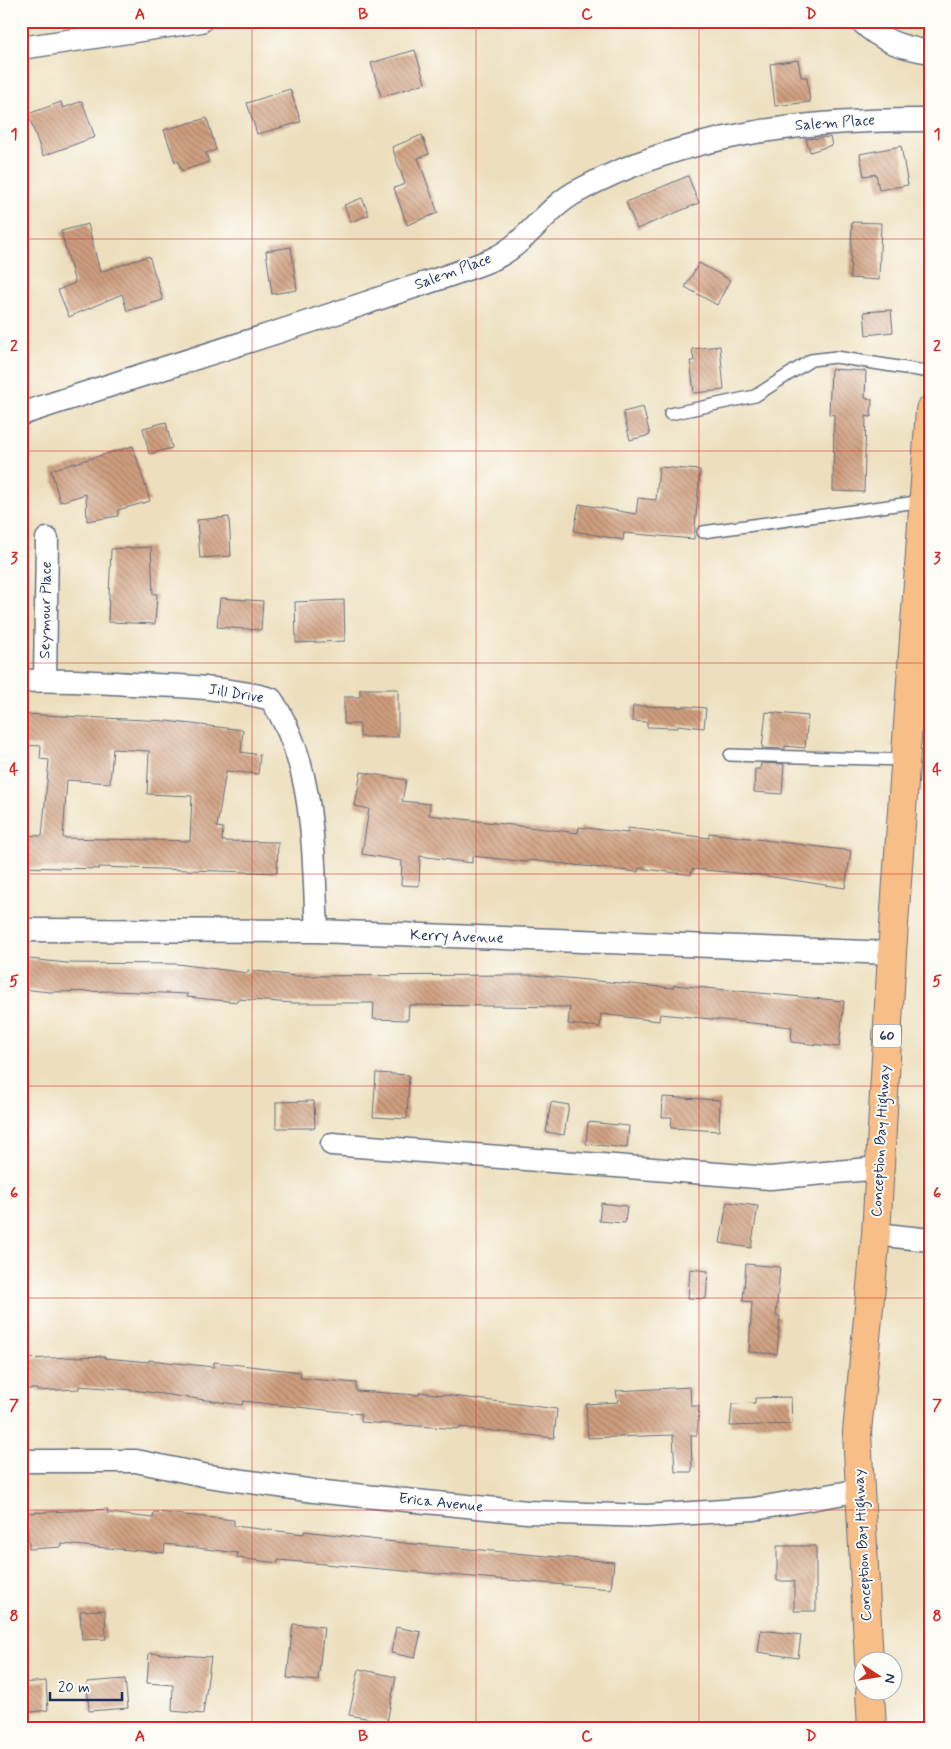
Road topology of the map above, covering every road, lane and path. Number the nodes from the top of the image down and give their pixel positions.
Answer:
1 (201, 21) edge
2 (861, 21) edge
3 (21, 48) edge
4 (930, 52) edge
5 (930, 120) edge
6 (930, 372) edge
7 (930, 410) edge
8 (21, 414) edge
9 (670, 414) dead end
10 (924, 502) junction
11 (703, 532) dead end
12 (47, 539) dead end
13 (46, 680) junction
14 (21, 681) edge
15 (730, 755) dead end
16 (906, 760) junction
17 (21, 930) edge
18 (317, 932) junction
19 (892, 953) junction
20 (332, 1144) dead end
21 (880, 1168) junction
22 (876, 1234) junction
23 (930, 1240) edge
24 (21, 1461) edge
25 (860, 1490) junction
26 (868, 1652) edge
27 (871, 1702) edge
28 (872, 1728) edge

1 - 3 street
2 - 4 street
5 - 8 street, Salem Place
6 - 9 lane
7 - 10 main road, Conception Bay Highway / 60
10 - 11 lane
10 - 16 main road, Conception Bay Highway / 60
12 - 13 street, Seymour Place
13 - 14 street, Jill Drive
13 - 18 street, Jill Drive
15 - 16 lane
16 - 19 main road, Conception Bay Highway / 60
17 - 18 street, Kerry Avenue
18 - 19 street, Kerry Avenue
19 - 21 main road, Conception Bay Highway / 60
20 - 21 street
21 - 22 main road, Conception Bay Highway / 60
22 - 23 street
22 - 25 main road, Conception Bay Highway / 60
24 - 25 street, Erica Avenue
25 - 26 main road, Conception Bay Highway / 60
27 - 28 main road

